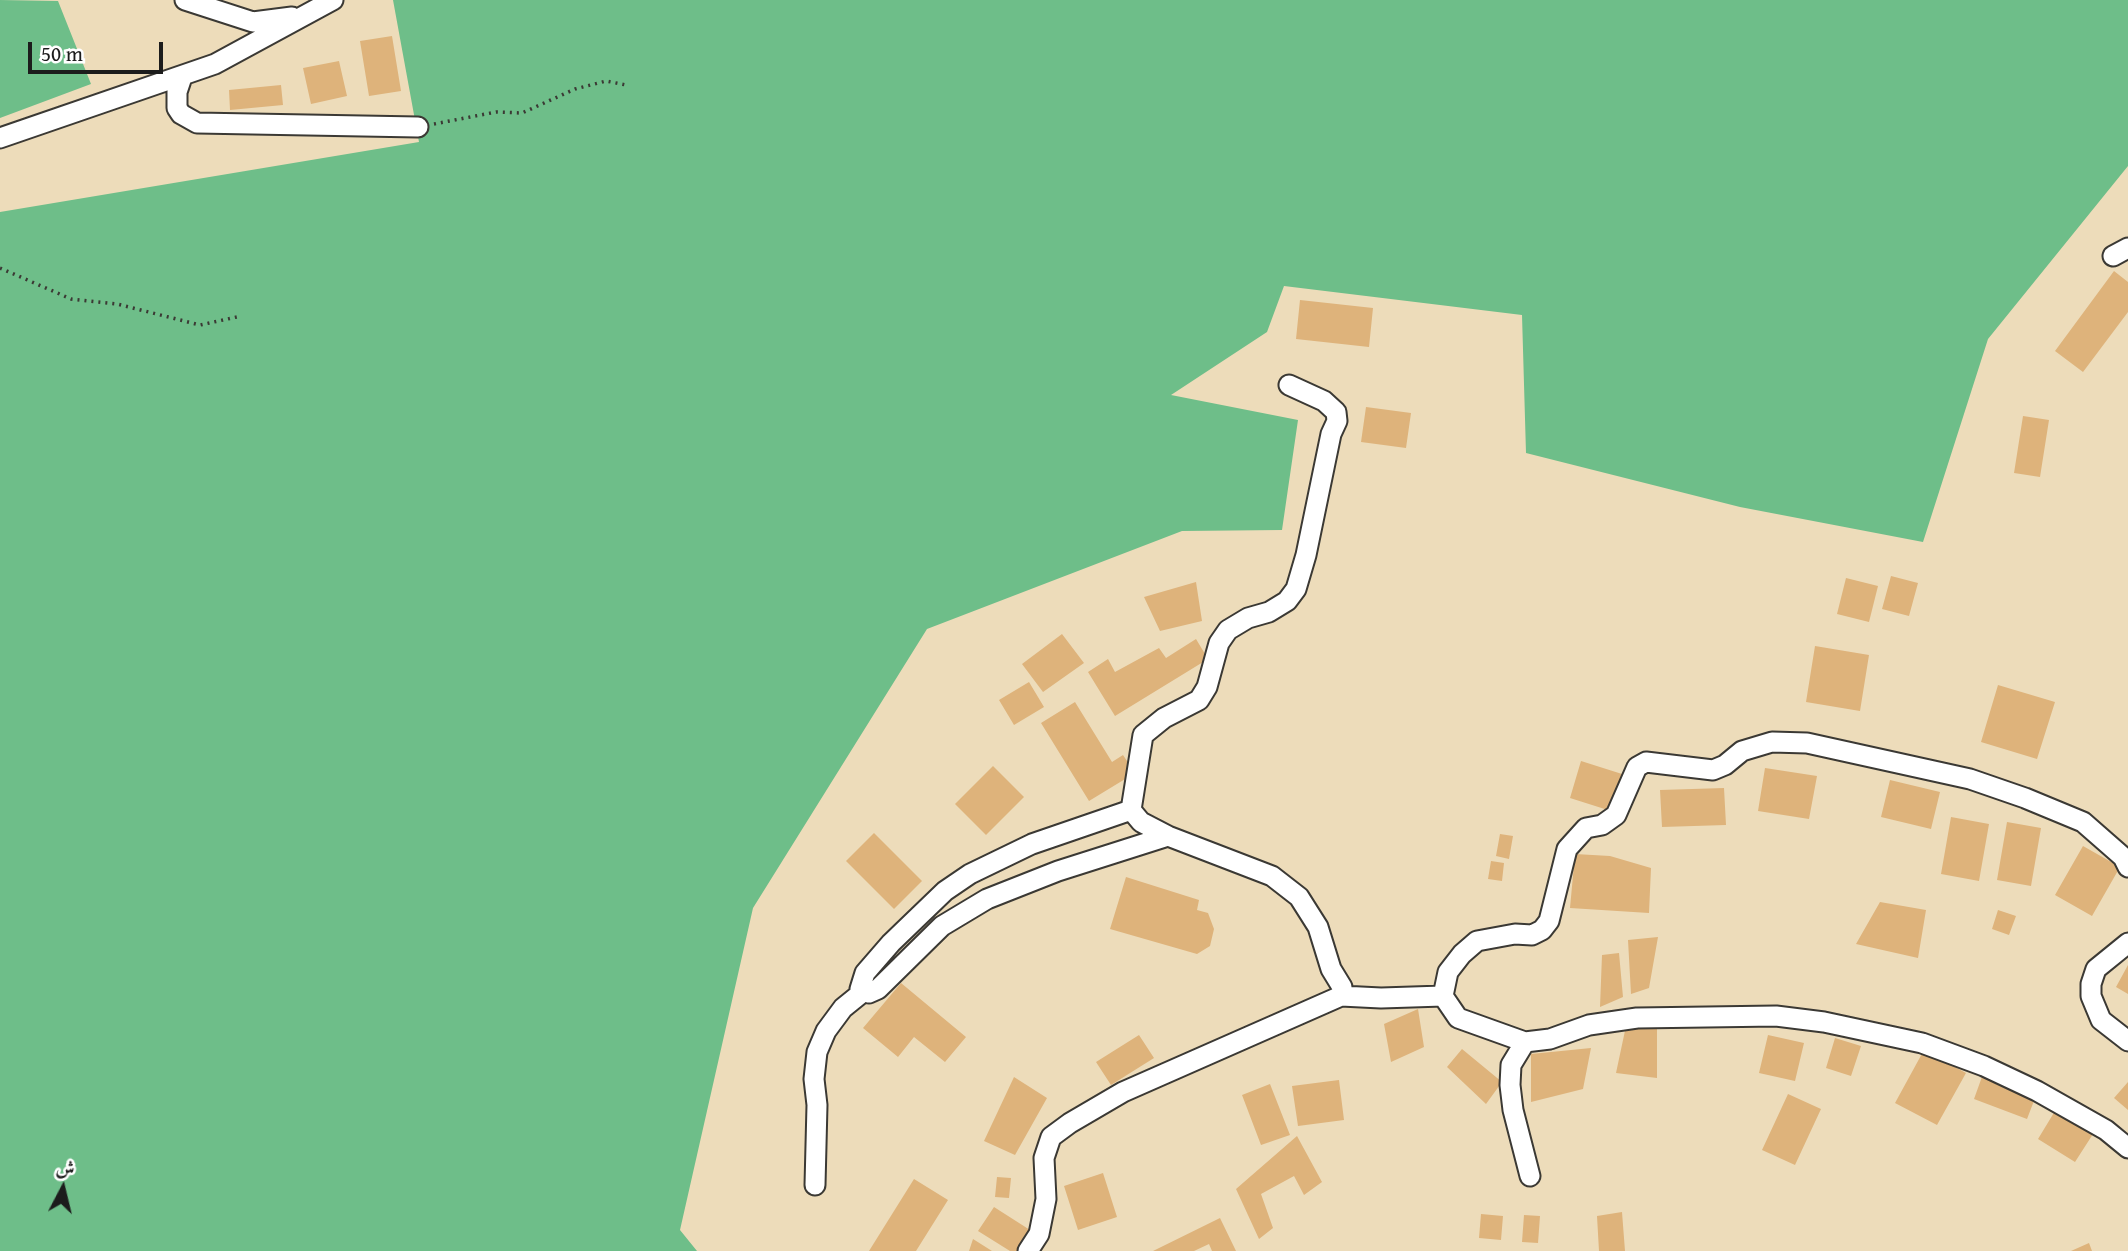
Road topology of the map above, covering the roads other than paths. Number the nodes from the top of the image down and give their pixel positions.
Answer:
1 (185, 0) edge
2 (333, 0) edge
3 (307, 14) junction
4 (182, 77) junction
5 (418, 127) road end
6 (0, 138) edge
7 (1289, 385) dead end
8 (1132, 810) junction
9 (1168, 836) junction
10 (2128, 867) edge
11 (2128, 943) edge
12 (864, 992) junction
13 (1341, 996) junction
14 (1443, 996) junction
15 (2128, 1041) edge
16 (1525, 1042) junction
17 (2128, 1148) edge
18 (1530, 1176) dead end
19 (815, 1185) dead end
20 (1028, 1251) edge

1 - 3 street
2 - 3 street
3 - 4 street
4 - 5 street
4 - 6 street
7 - 8 street
8 - 9 street
8 - 12 street
9 - 12 street
9 - 13 street
10 - 14 street
11 - 15 street
12 - 19 street
13 - 14 street
13 - 20 street
14 - 16 street
16 - 17 street
16 - 18 street

